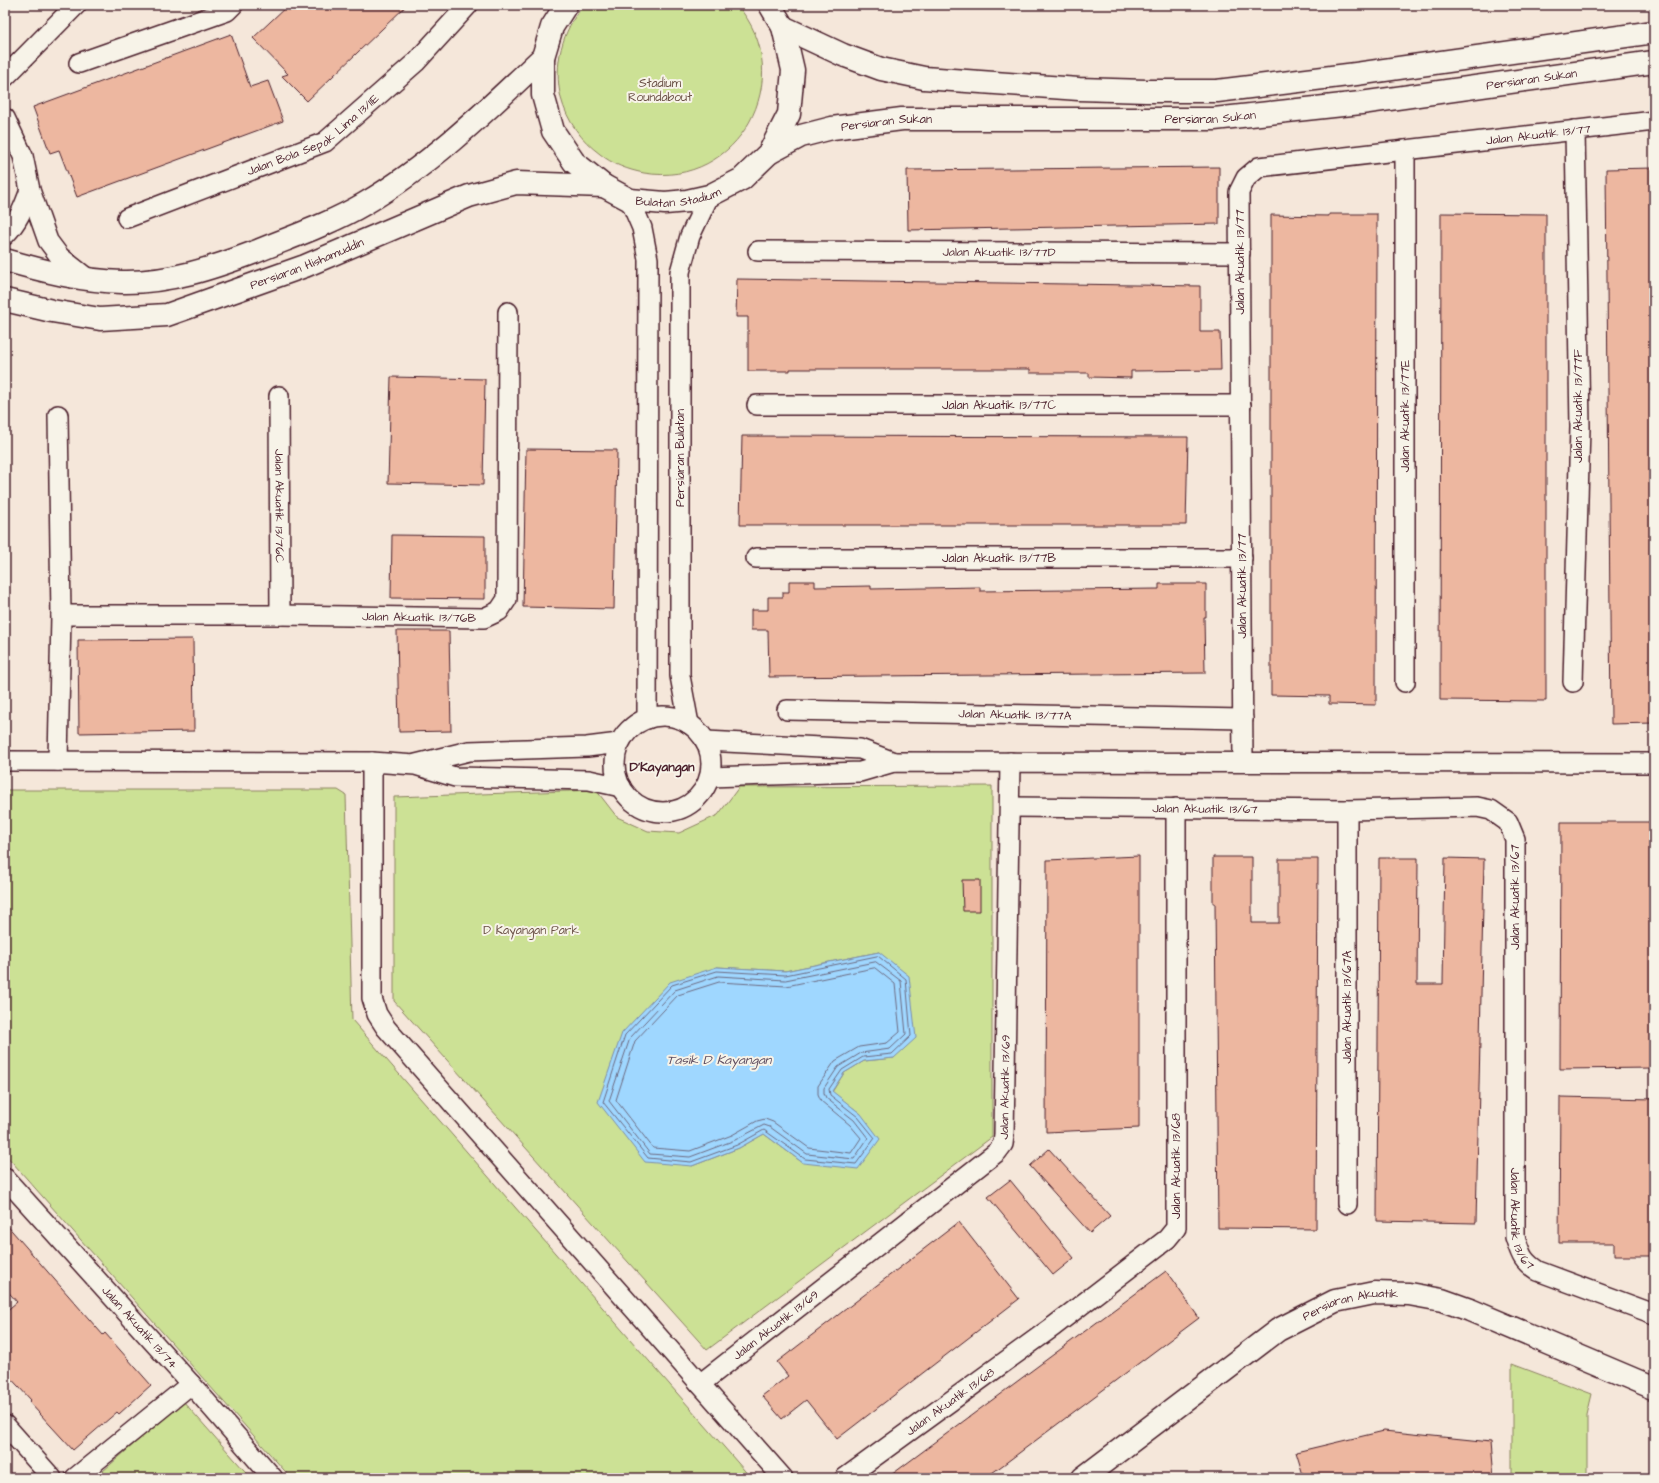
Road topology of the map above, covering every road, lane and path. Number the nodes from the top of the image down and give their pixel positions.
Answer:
1 (76, 5) edge
2 (234, 5) edge
3 (468, 5) edge
4 (566, 5) edge
5 (770, 5) edge
6 (783, 27) junction
7 (1654, 32) edge
8 (543, 57) junction
9 (1654, 62) edge
10 (79, 63) dead end
11 (5, 76) edge
12 (5, 118) edge
13 (1654, 121) edge
14 (1575, 130) junction
15 (1405, 150) junction
16 (769, 153) junction
17 (604, 186) junction
18 (30, 190) junction
19 (709, 196) junction
20 (630, 200) junction
21 (127, 218) dead end
22 (5, 235) edge
23 (758, 251) dead end
24 (1240, 253) junction
25 (5, 260) edge
26 (88, 279) junction
27 (5, 300) edge
28 (508, 312) dead end
29 (279, 396) dead end
30 (757, 405) dead end
31 (1241, 405) junction
32 (58, 415) dead end
33 (756, 558) dead end
34 (1242, 558) junction
35 (61, 616) junction
36 (280, 616) junction
37 (1405, 682) dead end
38 (1573, 682) dead end
39 (787, 710) dead end
40 (646, 719) junction
41 (1243, 719) junction
42 (690, 724) junction
43 (706, 741) junction
44 (619, 743) junction
45 (5, 761) edge
46 (58, 761) junction
47 (372, 762) junction
48 (894, 762) junction
49 (1010, 762) junction
50 (1243, 762) junction
51 (1654, 762) edge
52 (415, 765) junction
53 (710, 777) junction
54 (620, 787) junction
55 (1010, 807) junction
56 (1176, 808) junction
57 (1346, 810) junction
58 (5, 1178) edge
59 (1346, 1204) dead end
60 (1654, 1314) edge
61 (191, 1384) junction
62 (700, 1384) junction
63 (1654, 1388) edge
64 (5, 1425) edge
65 (52, 1478) edge
66 (75, 1478) edge
67 (273, 1478) edge
68 (783, 1478) edge
69 (845, 1478) edge
70 (1083, 1478) edge

1 - 11 street
2 - 10 street
3 - 21 street, Jalan Bola Sepak Lima 13/11E
4 - 8 main road, Bulatan Stadium
5 - 6 main road, Bulatan Stadium
6 - 7 main road, Persiaran Sukan
6 - 16 main road, Bulatan Stadium
8 - 17 main road, Bulatan Stadium
8 - 26 main road
9 - 16 main road, Persiaran Sukan
12 - 18 street
13 - 14 street, Jalan Akuatik 13/77
14 - 15 street, Jalan Akuatik 13/77
14 - 38 street, Jalan Akuatik 13/77F
15 - 24 street, Jalan Akuatik 13/77
15 - 37 street, Jalan Akuatik 13/77E
16 - 19 main road, Bulatan Stadium
17 - 20 main road, Bulatan Stadium
17 - 27 main road, Persiaran Hishamuddin
18 - 22 street
18 - 26 street
19 - 20 main road, Bulatan Stadium
19 - 42 street, Persiaran Bulatan
20 - 40 street
23 - 24 street, Jalan Akuatik 13/77D
24 - 31 street, Jalan Akuatik 13/77
25 - 26 main road
28 - 36 street, Jalan Akuatik 13/76B
29 - 36 street, Jalan Akuatik 13/76C
30 - 31 street, Jalan Akuatik 13/77C
31 - 34 street, Jalan Akuatik 13/77
32 - 35 street
33 - 34 street, Jalan Akuatik 13/77B
34 - 41 street, Jalan Akuatik 13/77
35 - 36 street, Jalan Akuatik 13/76B
35 - 46 street
39 - 41 street, Jalan Akuatik 13/77A
40 - 42 street
40 - 44 street
41 - 50 street, Jalan Akuatik 13/77
42 - 43 street
43 - 48 street
43 - 53 street
44 - 52 street
44 - 54 street
45 - 46 street
46 - 47 street
47 - 52 street
47 - 62 street
48 - 49 street
48 - 53 street
49 - 50 street
49 - 55 street, Jalan Akuatik 13/69
50 - 51 street
52 - 54 street
53 - 54 street
55 - 56 street, Jalan Akuatik 13/67
55 - 62 street, Jalan Akuatik 13/69
56 - 57 street, Jalan Akuatik 13/67
56 - 69 street, Jalan Akuatik 13/68
57 - 59 street, Jalan Akuatik 13/67A
57 - 60 street, Jalan Akuatik 13/67
58 - 61 street, Jalan Akuatik 13/74
61 - 66 street
61 - 67 street, Jalan Akuatik 13/74
62 - 68 street
63 - 70 main road, Persiaran Akuatik
64 - 65 street

